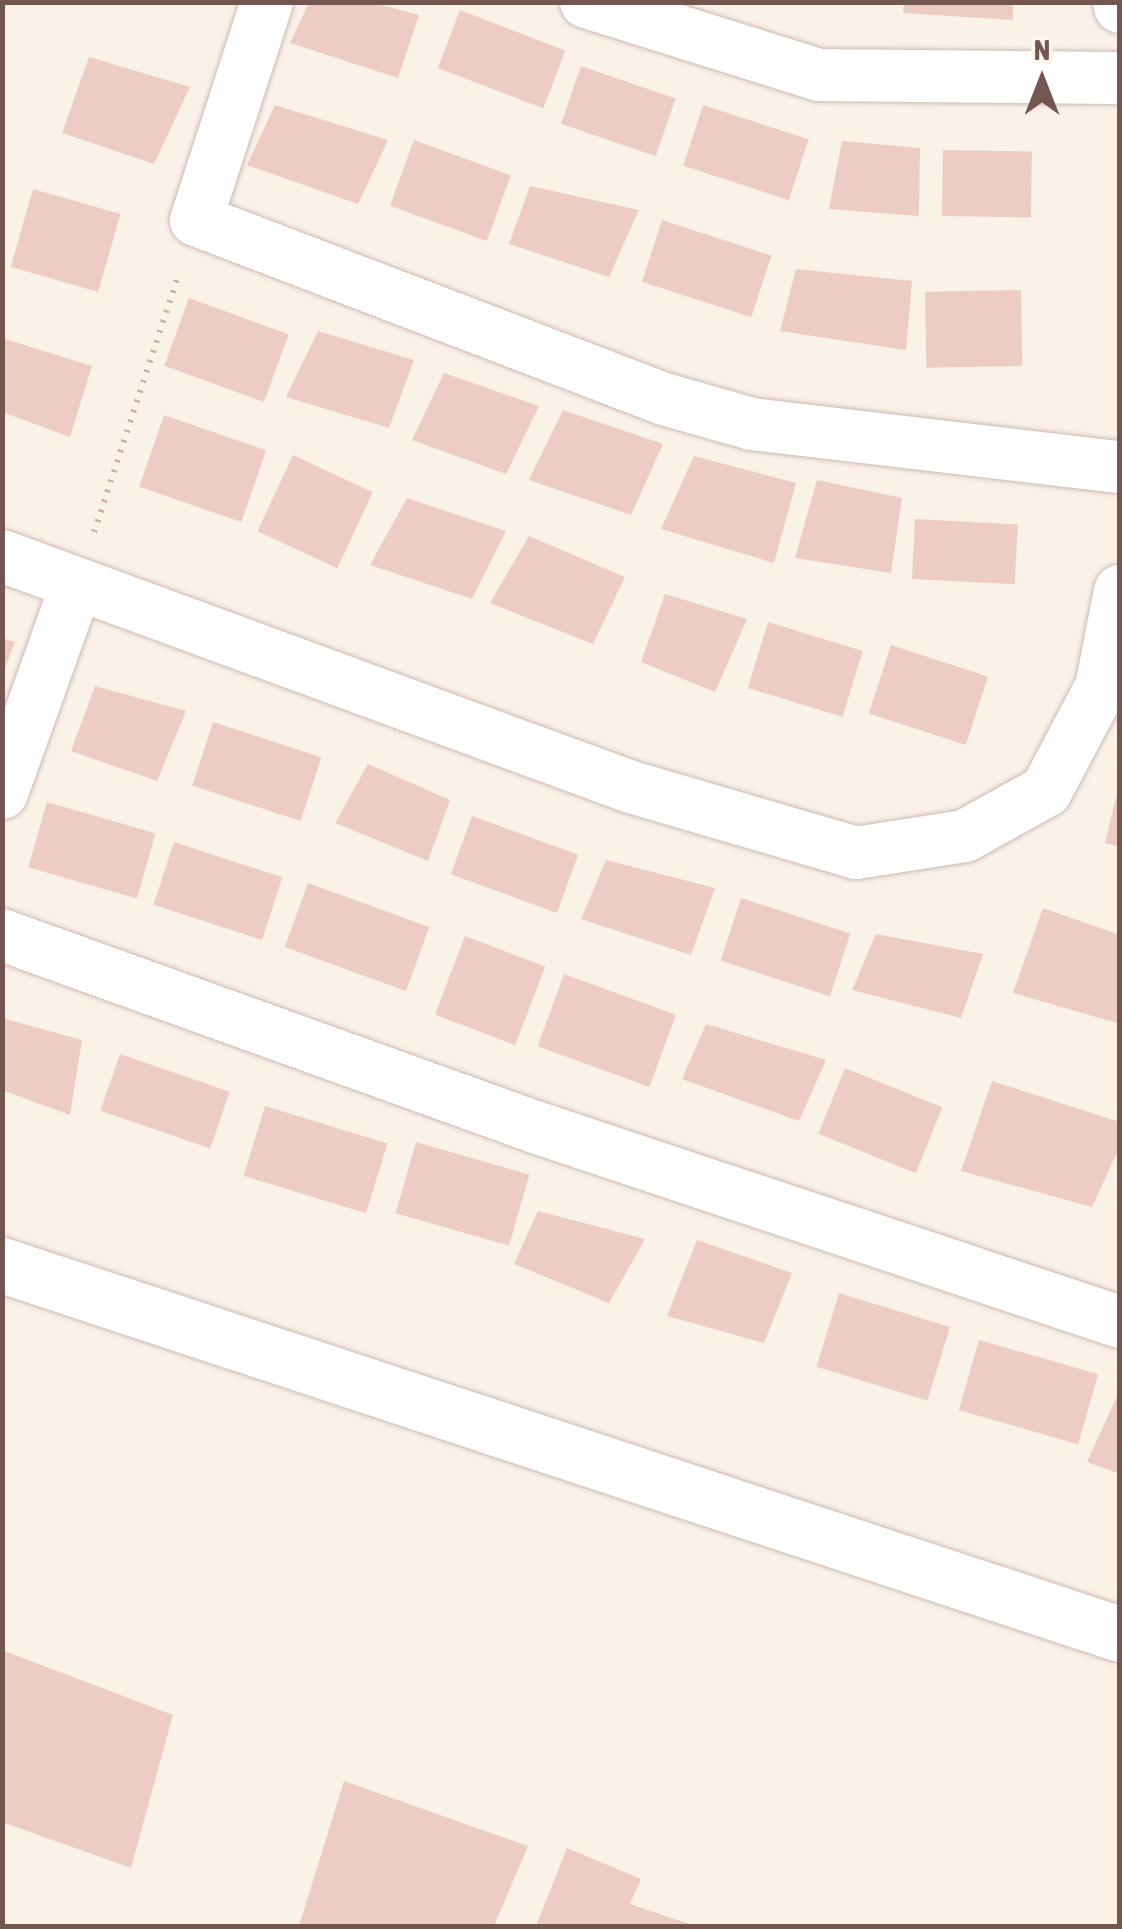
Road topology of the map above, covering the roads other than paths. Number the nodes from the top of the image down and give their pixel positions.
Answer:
1 (267, 2) edge
2 (586, 2) edge
3 (1120, 78) edge
4 (1120, 468) edge
5 (2, 556) edge
6 (77, 584) junction
7 (1120, 590) edge
8 (2, 793) edge
9 (2, 935) edge
10 (2, 1265) edge
11 (1120, 1322) edge
12 (1120, 1634) edge

1 - 4 street
2 - 3 street
5 - 6 street
6 - 7 street
6 - 8 street
9 - 11 street
10 - 12 street

